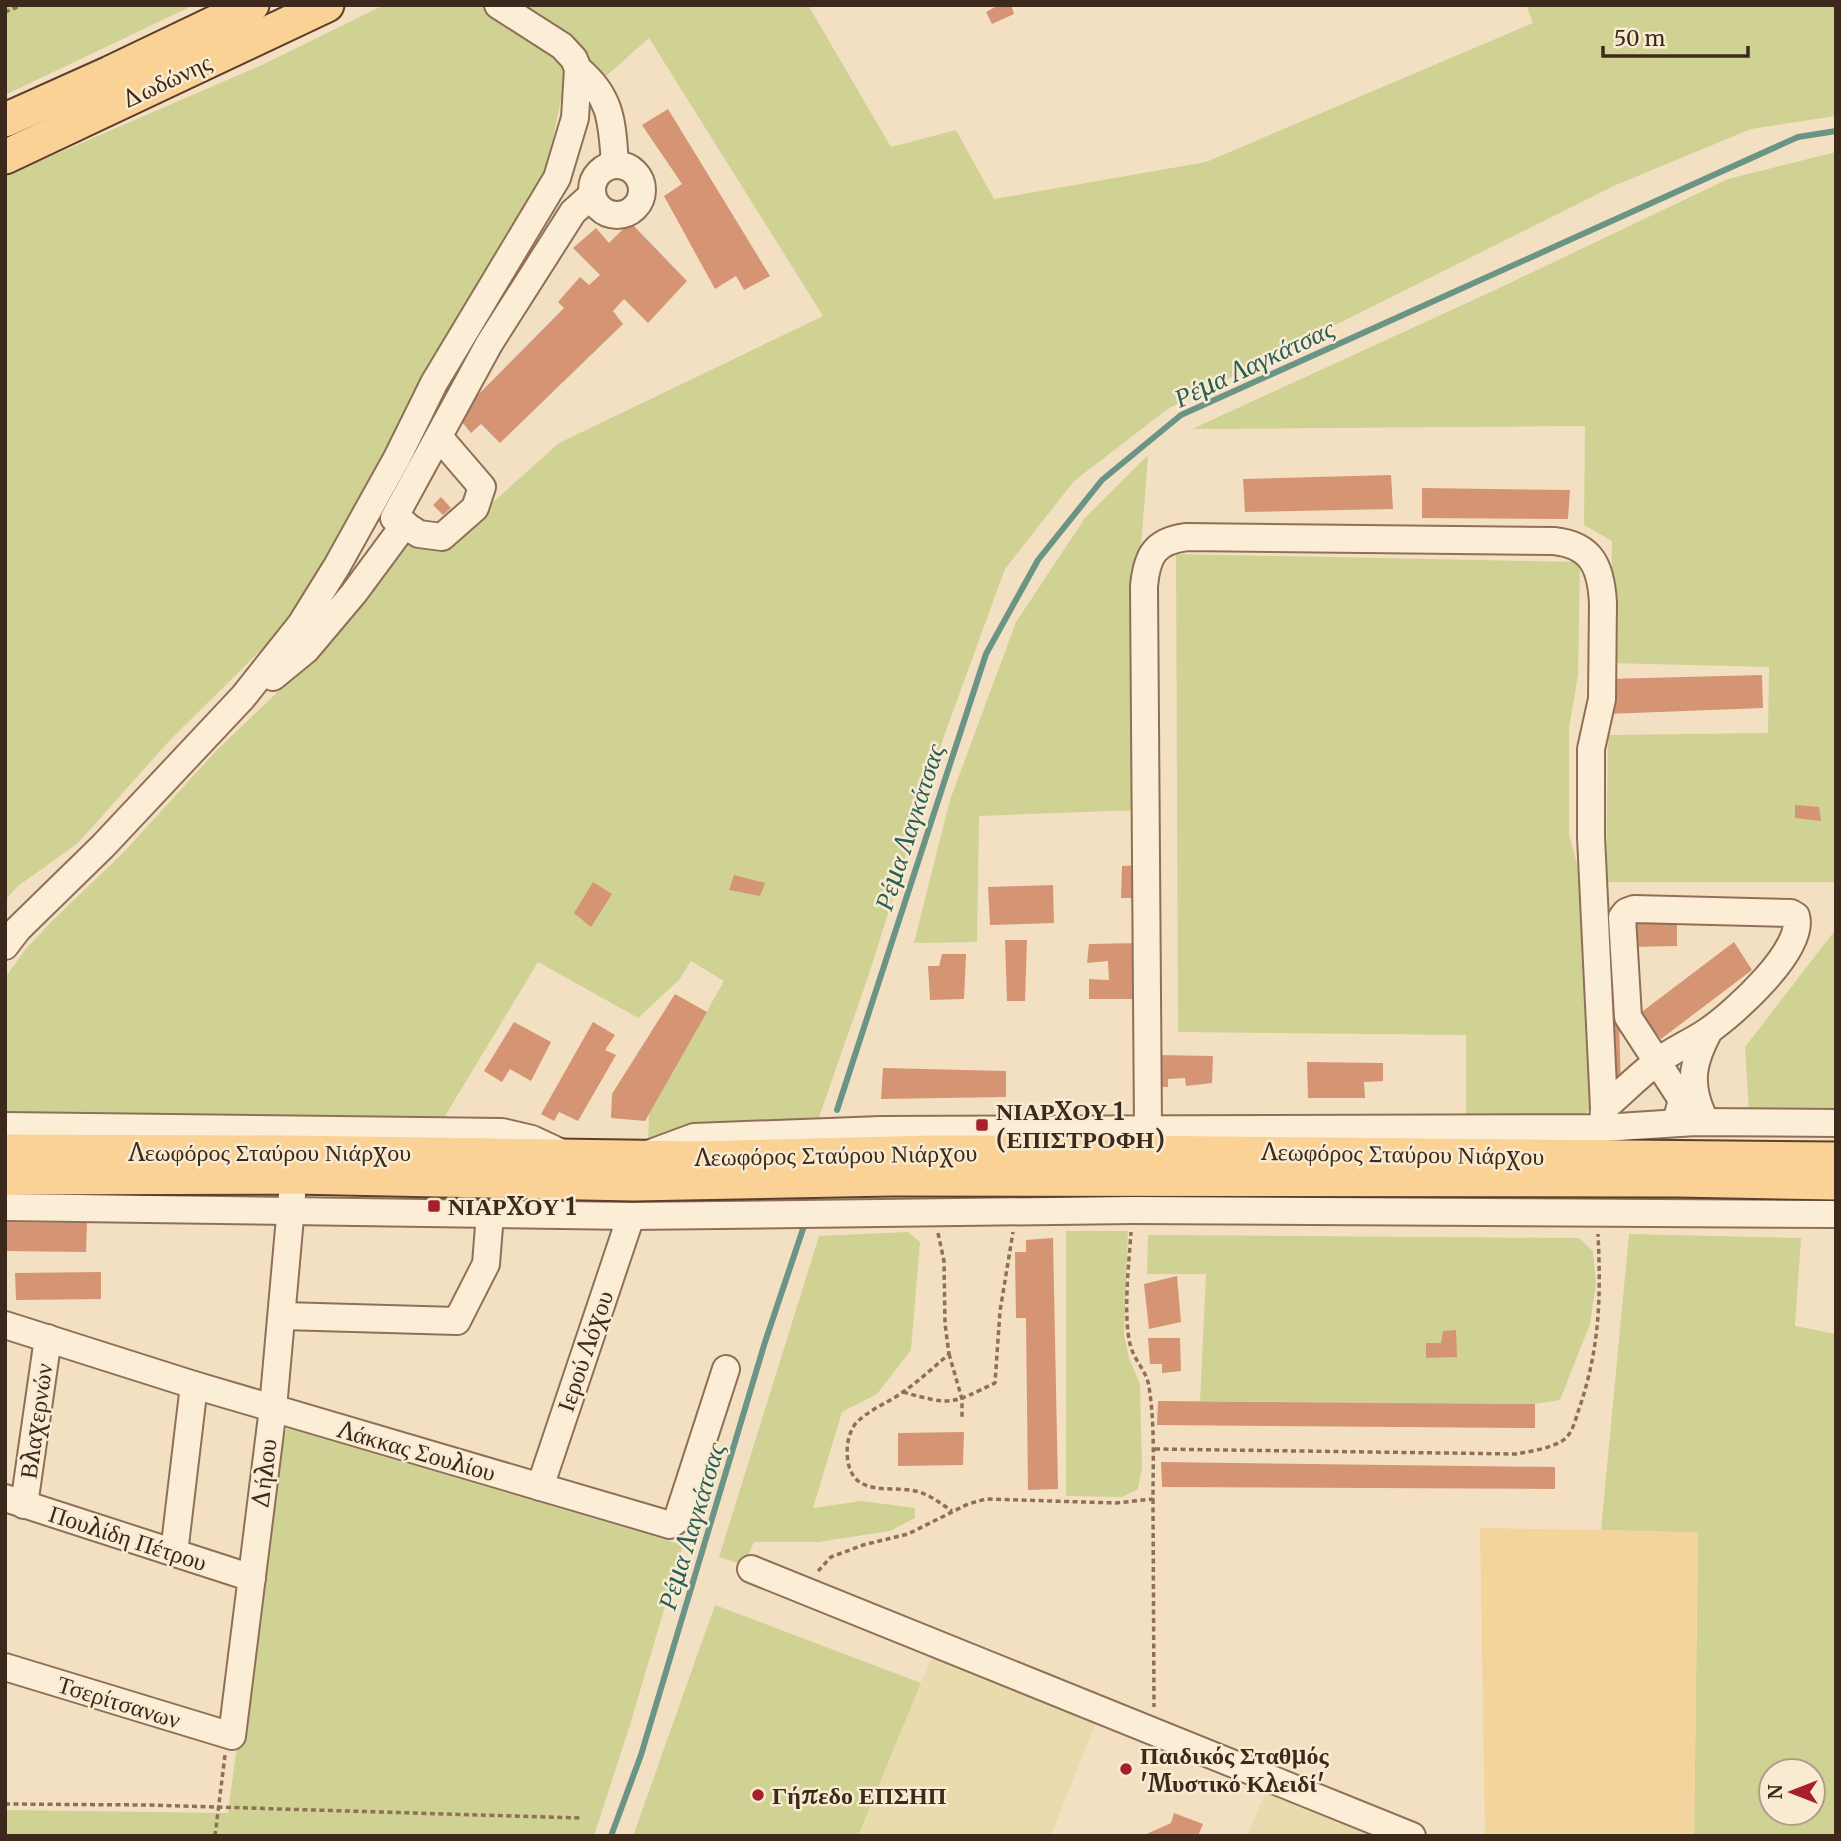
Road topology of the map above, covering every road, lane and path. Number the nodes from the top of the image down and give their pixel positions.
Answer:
1 (22, 5) edge
2 (252, 5) edge
3 (327, 5) edge
4 (498, 5) edge
5 (5, 12) edge
6 (578, 69) junction
7 (5, 120) edge
8 (5, 157) edge
9 (615, 164) junction
10 (592, 195) junction
11 (439, 437) junction
12 (405, 524) junction
13 (226, 716) junction
14 (5, 946) edge
15 (1709, 1031) junction
16 (1656, 1062) junction
17 (1604, 1118) junction
18 (1676, 1122) junction
19 (1705, 1122) junction
20 (1836, 1123) edge
21 (5, 1126) edge
22 (1148, 1129) junction
23 (5, 1151) edge
24 (570, 1157) junction
25 (638, 1158) junction
26 (1836, 1158) edge
27 (294, 1177) junction
28 (5, 1178) edge
29 (1836, 1183) edge
30 (5, 1207) edge
31 (1006, 1210) junction
32 (1132, 1210) junction
33 (291, 1211) junction
34 (930, 1211) junction
35 (1597, 1212) junction
36 (490, 1214) junction
37 (1836, 1214) edge
38 (631, 1216) junction
39 (283, 1316) junction
40 (5, 1325) edge
41 (48, 1338) junction
42 (949, 1354) junction
43 (726, 1369) dead end
44 (194, 1385) junction
45 (903, 1392) junction
46 (962, 1399) junction
47 (273, 1408) junction
48 (962, 1417) dead end
49 (1155, 1449) junction
50 (540, 1487) junction
51 (1153, 1499) junction
52 (15, 1502) edge
53 (952, 1511) junction
54 (174, 1553) junction
55 (751, 1569) dead end
56 (252, 1578) junction
57 (808, 1592) junction
58 (5, 1667) edge
59 (1154, 1731) junction
60 (232, 1736) junction
61 (5, 1804) edge
62 (218, 1807) junction
63 (580, 1818) dead end
64 (215, 1836) edge
65 (1412, 1836) edge

1 - 5 path
2 - 7 main road, Δωδώνης
3 - 8 main road, Δωδώνης
4 - 6 street
6 - 9 street
6 - 13 street
9 - 10 street
9 - 10 street
10 - 11 street
11 - 12 street
11 - 12 street
12 - 13 street
13 - 14 street
15 - 16 street
15 - 16 street
15 - 19 street
16 - 17 street
16 - 18 street
17 - 18 street
17 - 22 street
17 - 22 street
18 - 19 street
19 - 20 street
21 - 24 street
22 - 25 street
23 - 24 main road, Λεωφόρος Σταύρου Νιάρχου
24 - 25 main road, Λεωφόρος Σταύρου Νιάρχου
25 - 26 main road, Λεωφόρος Σταύρου Νιάρχου
27 - 28 main road, Λεωφόρος Σταύρου Νιάρχου
27 - 29 main road, Λεωφόρος Σταύρου Νιάρχου
27 - 33 street, Δήλου
30 - 33 street
31 - 32 street
31 - 34 street
31 - 46 path
32 - 35 street
32 - 49 path
33 - 36 street
33 - 39 street, Δήλου
34 - 38 street
34 - 42 path
35 - 37 street
35 - 49 path
36 - 38 street
36 - 39 street
38 - 50 street, Ιερού Λόχου
39 - 47 street, Δήλου
40 - 41 street, Λάκκας Σουλίου
41 - 44 street, Λάκκας Σουλίου
41 - 52 street, Βλαχερνών
42 - 45 path
42 - 46 path
43 - 50 street, Λάκκας Σουλίου
44 - 47 street, Λάκκας Σουλίου
44 - 54 street
45 - 46 path
45 - 53 path
46 - 48 path
47 - 50 street, Λάκκας Σουλίου
47 - 56 street, Δήλου
49 - 51 path
51 - 53 path
51 - 59 path
52 - 54 street, Πουλίδη Πέτρου
53 - 57 path
54 - 56 street, Πουλίδη Πέτρου
55 - 57 street
56 - 60 street, Δήλου
57 - 59 street
58 - 60 street, Τσερίτσανων
59 - 65 street
60 - 62 path
61 - 62 path
62 - 63 path
62 - 64 path

